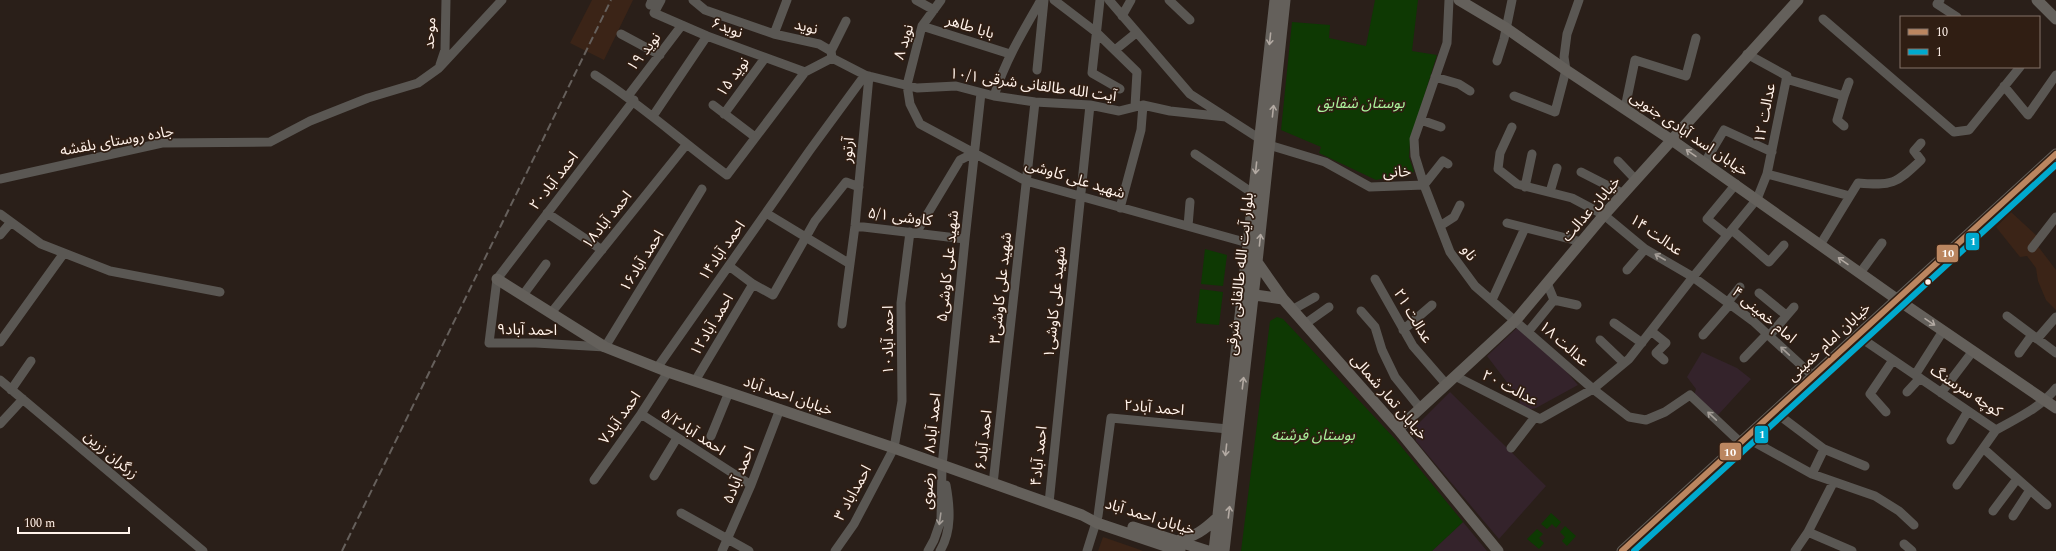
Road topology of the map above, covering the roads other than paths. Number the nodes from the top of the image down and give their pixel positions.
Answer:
1 (446, 0) edge
2 (502, 0) edge
3 (661, 0) edge
4 (693, 0) edge
5 (787, 0) edge
6 (916, 0) edge
7 (941, 0) edge
8 (1041, 0) edge
9 (1044, 0) edge
10 (1054, 0) edge
11 (1100, 0) edge
12 (1109, 0) edge
13 (1131, 0) edge
14 (1169, 0) edge
15 (1275, 0) edge
16 (1285, 0) edge
17 (1449, 0) edge
18 (1459, 0) edge
19 (1512, 0) edge
20 (1579, 0) edge
21 (1798, 0) edge
22 (1940, 0) edge
23 (2036, 0) edge
24 (2046, 0) edge
25 (934, 10) junction
26 (2056, 10) edge
27 (1122, 16) junction
28 (1955, 16) edge
29 (2056, 19) edge
30 (1190, 20) dead end
31 (1823, 20) dead end
32 (846, 21) dead end
33 (682, 26) junction
34 (922, 26) junction
35 (1506, 28) junction
36 (1096, 32) junction
37 (1136, 33) junction
38 (620, 34) dead end
39 (774, 34) junction
40 (707, 36) junction
41 (1696, 38) dead end
42 (1115, 50) junction
43 (831, 54) junction
44 (1010, 54) junction
45 (1748, 54) junction
46 (660, 55) junction
47 (765, 58) junction
48 (1497, 61) dead end
49 (439, 68) junction
50 (2019, 68) edge
51 (1037, 70) dead end
52 (1566, 70) junction
53 (805, 72) junction
54 (595, 75) dead end
55 (2056, 75) edge
56 (867, 76) junction
57 (1435, 77) junction
58 (1786, 79) junction
59 (1849, 82) dead end
60 (907, 85) junction
61 (2004, 86) junction
62 (1120, 89) dead end
63 (1470, 91) dead end
64 (981, 93) junction
65 (994, 96) junction
66 (1514, 96) dead end
67 (1844, 96) junction
68 (631, 98) junction
69 (1035, 102) junction
70 (713, 105) dead end
71 (1090, 105) junction
72 (1139, 106) junction
73 (1625, 108) junction
74 (724, 114) junction
75 (653, 116) junction
76 (1226, 117) junction
77 (1421, 120) junction
78 (1441, 126) dead end
79 (1844, 126) dead end
80 (1512, 127) dead end
81 (755, 137) junction
82 (1672, 140) junction
83 (1264, 142) junction
84 (1921, 142) dead end
85 (686, 145) junction
86 (1772, 152) junction
87 (974, 153) junction
88 (1195, 154) dead end
89 (1532, 154) dead end
90 (2056, 154) edge
91 (1618, 161) dead end
92 (1705, 162) junction
93 (1448, 164) dead end
94 (1557, 168) dead end
95 (1581, 172) dead end
96 (1768, 174) junction
97 (0, 179) edge
98 (1636, 180) junction
99 (1026, 181) junction
100 (1736, 184) junction
101 (1424, 185) junction
102 (859, 187) junction
103 (1525, 187) junction
104 (702, 189) dead end
105 (1550, 192) junction
106 (1254, 194) junction
107 (1624, 194) junction
108 (1080, 196) junction
109 (1850, 196) junction
110 (1758, 199) junction
111 (1190, 202) dead end
112 (1460, 205) dead end
113 (1120, 208) junction
114 (547, 213) junction
115 (766, 213) junction
116 (0, 214) edge
117 (1604, 215) junction
118 (2056, 217) edge
119 (11, 222) junction
120 (1507, 223) dead end
121 (855, 226) junction
122 (1188, 226) junction
123 (1440, 226) junction
124 (1525, 228) junction
125 (913, 233) junction
126 (1730, 233) junction
127 (0, 235) edge
128 (805, 238) junction
129 (965, 239) junction
130 (1582, 242) junction
131 (1248, 243) junction
132 (1882, 243) dead end
133 (1784, 245) dead end
134 (1820, 245) junction
135 (2032, 248) dead end
136 (1645, 249) junction
137 (602, 250) junction
138 (64, 253) junction
139 (1258, 262) junction
140 (546, 264) dead end
141 (850, 264) junction
142 (729, 266) junction
143 (1627, 270) dead end
144 (1860, 273) junction
145 (1693, 277) junction
146 (497, 279) junction
147 (1375, 279) dead end
148 (1547, 283) junction
149 (753, 284) junction
150 (1740, 287) dead end
151 (220, 292) dead end
152 (1759, 293) dead end
153 (1248, 294) junction
154 (523, 295) junction
155 (1316, 296) dead end
156 (1283, 299) junction
157 (1492, 300) junction
158 (1554, 300) junction
159 (1898, 300) junction
160 (1729, 303) junction
161 (1577, 305) dead end
162 (1432, 306) dead end
163 (1329, 307) dead end
164 (1794, 307) dead end
165 (1292, 310) junction
166 (1361, 312) dead end
167 (550, 313) junction
168 (1786, 315) junction
169 (2007, 316) dead end
170 (2056, 317) edge
171 (1516, 320) junction
172 (1614, 323) dead end
173 (842, 324) dead end
174 (1305, 324) junction
175 (1404, 330) junction
176 (1651, 331) junction
177 (1943, 331) junction
178 (1528, 332) junction
179 (1703, 335) dead end
180 (1768, 335) junction
181 (1858, 336) junction
182 (2035, 337) junction
183 (1600, 340) dead end
184 (0, 342) edge
185 (1642, 342) junction
186 (605, 347) junction
187 (1973, 351) junction
188 (2056, 353) edge
189 (2019, 354) dead end
190 (1744, 358) dead end
191 (1664, 360) dead end
192 (1893, 360) junction
193 (31, 361) dead end
194 (1624, 363) junction
195 (657, 368) junction
196 (668, 372) junction
197 (1916, 375) junction
198 (1455, 376) junction
199 (1814, 377) junction
200 (0, 380) edge
201 (695, 381) junction
202 (951, 382) joint
203 (1446, 384) junction
204 (2056, 388) edge
205 (1593, 389) junction
206 (11, 390) junction
207 (729, 392) junction
208 (1908, 392) dead end
209 (1941, 393) junction
210 (23, 399) junction
211 (1003, 399) joint
212 (2046, 400) junction
213 (1420, 408) junction
214 (2056, 408) edge
215 (780, 409) junction
216 (1058, 411) joint
217 (1968, 411) junction
218 (1775, 412) junction
219 (1886, 412) dead end
220 (641, 414) junction
221 (1535, 417) junction
222 (0, 424) edge
223 (1228, 429) junction
224 (1398, 429) junction
225 (1996, 430) junction
226 (710, 436) dead end
227 (676, 438) junction
228 (1744, 440) junction
229 (1951, 440) dead end
230 (894, 448) junction
231 (1511, 448) dead end
232 (1824, 449) junction
233 (1984, 449) junction
234 (942, 466) junction
235 (1865, 466) dead end
236 (1812, 474) junction
237 (654, 476) dead end
238 (2018, 479) junction
239 (594, 480) dead end
240 (1833, 483) junction
241 (993, 484) junction
242 (751, 485) junction
243 (1957, 485) dead end
244 (2030, 490) junction
245 (1049, 503) junction
246 (2047, 505) dead end
247 (1993, 511) dead end
248 (681, 513) dead end
249 (2012, 516) dead end
250 (1218, 517) junction
251 (1098, 519) junction
252 (1914, 525) dead end
253 (1808, 532) junction
254 (727, 538) junction
255 (1904, 544) dead end
256 (1178, 546) edge
257 (203, 551) edge
258 (722, 551) edge
259 (749, 551) edge
260 (835, 551) edge
261 (928, 551) edge
262 (940, 551) edge
263 (1087, 551) edge
264 (1208, 551) edge
265 (1214, 551) edge
266 (1224, 551) edge
267 (1498, 551) edge
268 (1622, 551) edge
269 (1795, 551) edge
270 (1852, 551) edge
271 (1912, 551) edge

1 - 49 street, موحد
2 - 49 street, جاده روستای بلقشه
3 - 33 street, نوید۶
4 - 39 street, نوید
5 - 39 street
6 - 25 street
7 - 25 street, نوید ۸
8 - 44 street
9 - 51 street
10 - 36 street
11 - 36 street
12 - 27 street
13 - 27 street
14 - 30 street
15 -> 83 main road, بلوار آیت الله طالقانی شرقی
83 -> 16 main road, بلوار آیت الله طالقانی شرقی
17 - 57 street, ناو
18 - 35 main road, خیابان اسد آبادی جنوبی
19 - 35 street
20 - 52 street
21 - 45 main road, خیابان عدالت
22 - 28 street
23 - 29 main road
24 - 26 main road
25 - 34 street, نوید ۸
27 - 37 street
31 - 61 street
32 - 43 street
33 - 40 street, نوید۶
33 - 46 street, نوید ۱۹
34 - 44 street, بابا طاهر
34 - 60 street, نوید ۸
35 - 48 street
35 - 52 main road, خیابان اسد آبادی جنوبی
36 - 42 street
36 - 62 street
37 - 42 street
37 - 76 street
38 - 46 street
39 - 43 street, نوید
40 - 47 street, نوید۶
40 - 75 street
41 - 73 street
42 - 72 street
43 - 53 street
43 - 56 street, نوید
44 - 65 street
45 - 58 street, عدالت ۱۲
45 - 82 main road, خیابان عدالت
46 - 68 street, نوید ۱۹
47 - 53 street, نوید۶
47 - 74 street, نوید ۱۵
49 - 97 street, جاده روستای بلقشه
50 - 61 street
52 - 66 street
52 - 73 main road, خیابان اسد آبادی جنوبی
53 - 81 street
54 - 68 street
55 - 61 street
56 - 60 street, نوید
56 - 102 street, آرتور
56 - 115 street, احمد آباد۱۴
57 - 63 street
57 - 77 street, ناو
58 - 67 street
58 - 86 street, عدالت ۱۲
59 - 67 street
60 - 64 street, آیت الله طالقانی شرقی ۱۰/۱
60 - 87 street, شهید علی کاوشی
64 - 65 street, آیت الله طالقانی شرقی ۱۰/۱
64 - 87 street, شهید علی کاوشی۵
65 - 69 street, آیت الله طالقانی شرقی ۱۰/۱
67 - 79 street
68 - 75 street
68 - 114 street, احمد آباد۲۰
69 - 71 street, آیت الله طالقانی شرقی ۱۰/۱
69 - 99 street, شهید علی کاوشی۳
70 - 74 street
71 - 72 street, آیت الله طالقانی شرقی ۱۰/۱
71 - 108 street, شهید علی کاوشی۱
72 - 76 street, آیت الله طالقانی شرقی ۱۰/۱
72 - 113 street
73 - 82 main road, خیابان اسد آبادی جنوبی
74 - 81 street
75 - 85 street
76 - 83 street
77 - 78 street
77 - 101 street, ناو
80 - 103 street
81 - 85 street
92 -> 82 main road, خیابان اسد آبادی جنوبی
82 - 98 main road, خیابان عدالت
83 - 101 street, خانی
83 -> 106 main road, بلوار آیت الله طالقانی شرقی
139 -> 83 main road, بلوار آیت الله طالقانی شرقی
84 - 109 street
85 - 137 street, احمد آباد۱۸
86 - 92 street
86 - 96 street, عدالت ۱۲
87 - 99 street, شهید علی کاوشی
87 - 125 street
87 - 129 street, شهید علی کاوشی۵
88 - 106 street
89 - 103 street
90 - 159 main road, خیابان امام خمینی
91 - 98 street
92 - 100 main road, خیابان اسد آبادی جنوبی
93 - 101 street
94 - 105 street
95 - 107 street
96 - 109 street
96 - 110 street, عدالت ۱۲
98 - 107 main road, خیابان عدالت
99 - 108 street, شهید علی کاوشی
99 - 211 street, شهید علی کاوشی۳
100 - 110 main road, خیابان اسد آبادی جنوبی
100 - 126 street
101 - 123 street, ناو
102 - 121 street, آرتور
102 - 128 street
103 - 105 street, عدالت ۱۴
104 - 186 street, احمد آباد۱۶
105 - 117 street, عدالت ۱۴
106 - 131 main road, بلوار آیت الله طالقانی شرقی
107 - 117 main road, خیابان عدالت
108 - 113 street, شهید علی کاوشی
108 - 216 street, شهید علی کاوشی۱
109 - 134 street
110 - 126 street, عدالت ۱۲
110 - 134 main road, خیابان اسد آبادی جنوبی
111 - 122 street
112 - 123 street
113 - 122 street, شهید علی کاوشی
114 - 137 street
114 - 146 street, احمد آباد۲۰
115 - 128 street
115 - 142 street, احمد آباد۱۴
116 - 119 street
117 - 130 main road, خیابان عدالت
117 - 136 street, عدالت ۱۴
118 - 135 street
119 - 127 street
119 - 138 street
120 - 124 street
121 - 125 street, کاوشی ۵/۱
121 - 141 street, آرتور
122 - 131 street, شهید علی کاوشی
123 - 157 street, ناو
124 - 130 street
124 - 157 street
125 - 129 street, کاوشی ۵/۱
125 - 230 street, احمد آباد۱۰
126 - 133 street
126 - 145 street, عدالت ۱۲
128 - 141 street
128 - 149 street
129 - 202 street, شهید علی کاوشی۵
130 - 148 main road, خیابان عدالت
131 - 153 main road, بلوار آیت الله طالقانی شرقی
132 - 144 street
144 -> 134 main road, خیابان اسد آبادی جنوبی
136 - 143 street
145 -> 136 street, عدالت ۱۴
137 - 167 street, احمد آباد۱۸
138 - 151 street
138 - 184 street
139 - 153 main road, بلوار آیت الله طالقانی شرقی
139 - 156 main road, خیابان تمار شمالی
140 - 154 street
141 - 173 street, آرتور
142 - 149 street
142 - 195 street, احمد آباد۱۴
144 - 159 main road, خیابان اسد آبادی جنوبی
145 - 160 street, امام خمینی ۴
145 - 176 street, عدالت ۱۲
146 - 154 main road, خیابان احمد آباد
146 - 186 street, احمد آباد۹
147 - 175 street, عدالت ۲۱
148 - 158 street
148 - 171 main road, خیابان عدالت
149 - 201 street, احمد آباد۱۲
150 - 160 street
152 - 168 street
153 - 156 main road
153 - 223 main road, بلوار آیت الله طالقانی شرقی
266 -> 153 main road, بلوار آیت الله طالقانی شرقی
154 - 167 main road, خیابان احمد آباد
155 - 165 street
156 - 165 main road, خیابان تمار شمالی
157 - 171 street, ناو
158 - 161 street
158 - 178 street
159 -> 177 main road, خیابان اسد آبادی جنوبی
159 - 181 main road, خیابان امام خمینی
160 - 179 street
160 - 180 street, امام خمینی ۴
162 - 175 street
163 - 174 street
164 - 168 street
165 - 174 main road, خیابان تمار شمالی
166 - 213 street
167 - 186 main road, خیابان احمد آباد
168 - 180 street
169 - 182 street
170 - 182 street
171 - 178 street, عدالت ۱۸
171 - 198 main road, خیابان عدالت
172 - 185 street
174 - 224 main road, خیابان تمار شمالی
175 - 203 street, عدالت ۲۱
176 - 185 street, عدالت ۱۲
176 - 191 street
177 - 187 main road, خیابان اسد آبادی جنوبی
177 - 197 street
178 - 205 street, عدالت ۱۸
180 - 190 street
199 -> 180 street, امام خمینی ۴
181 - 192 street, کوچه سرسنگ
181 - 199 main road, خیابان امام خمینی
182 - 188 street
182 - 189 street
183 - 194 street
185 - 194 street, عدالت ۱۲
186 - 195 main road, خیابان احمد آباد
187 - 209 street
187 - 212 main road, خیابان اسد آبادی جنوبی
192 - 197 street, کوچه سرسنگ
192 - 219 street
193 - 206 street
194 - 205 street, عدالت ۱۲
195 - 196 main road, خیابان احمد آباد
196 - 201 main road, خیابان احمد آباد
196 - 220 street, احمد آباد۷
197 - 208 street
197 - 209 street, کوچه سرسنگ
198 - 203 main road, خیابان عدالت
198 - 221 street, عدالت ۲۰
199 - 218 main road, خیابان امام خمینی
200 - 206 street, زرگران زرین
201 - 207 main road, خیابان احمد آباد
202 - 234 street, احمد آباد۸
203 - 213 main road, خیابان عدالت
204 - 212 street, کوچه سرسنگ
205 - 221 street, عدالت ۲۰
228 -> 205 street, عدالت ۱۸
206 - 210 street, زرگران زرین
207 - 215 main road, خیابان احمد آباد
207 - 226 street
209 - 217 street, کوچه سرسنگ
210 - 222 street
210 - 257 street, زرگران زرین
211 - 241 street, احمد آباد۶
212 - 214 main road, خیابان اسد آبادی جنوبی
212 - 225 street, کوچه سرسنگ
213 - 224 main road, خیابان عدالت
215 - 230 main road, خیابان احمد آباد
215 - 242 street, احمد آباد۵
216 - 245 street, احمد آباد۴
217 - 225 street, کوچه سرسنگ
217 - 229 street
218 - 228 main road, خیابان امام خمینی
218 - 232 street
220 - 227 street, احمد آباد۵/۲
220 - 239 street, احمد آباد۷
221 - 231 street
223 -> 250 main road, بلوار آیت الله طالقانی شرقی
223 - 251 street, احمد آباد۲
224 - 267 main road, خیابان تمار شمالی
225 - 233 street
227 - 237 street
227 - 242 street, احمد آباد۵/۲
228 - 236 street
228 - 268 main road, خیابان امام خمینی
230 - 234 main road, خیابان احمد آباد
230 - 260 street, احمداباد ۳
232 - 235 street
232 - 236 street
233 - 238 street
233 - 243 street
234 - 241 main road, خیابان احمد آباد
234 -> 261 street, رضوی
234 - 262 street, رضوی
236 - 240 street
238 - 244 street
238 - 247 street
240 - 252 street
240 - 253 street
241 - 245 main road, خیابان احمد آباد
242 - 254 street, احمد آباد۵
244 - 246 street
244 - 249 street
245 - 251 main road, خیابان احمد آباد
248 - 254 street
250 - 256 main road
250 - 265 main road, بلوار آیت الله طالقانی شرقی
251 - 256 main road, خیابان احمد آباد
251 - 263 street
253 - 269 street
253 - 270 street
254 - 258 street, احمد آباد۵
254 - 259 street
255 - 271 street
256 - 264 main road, خیابان احمد آباد

